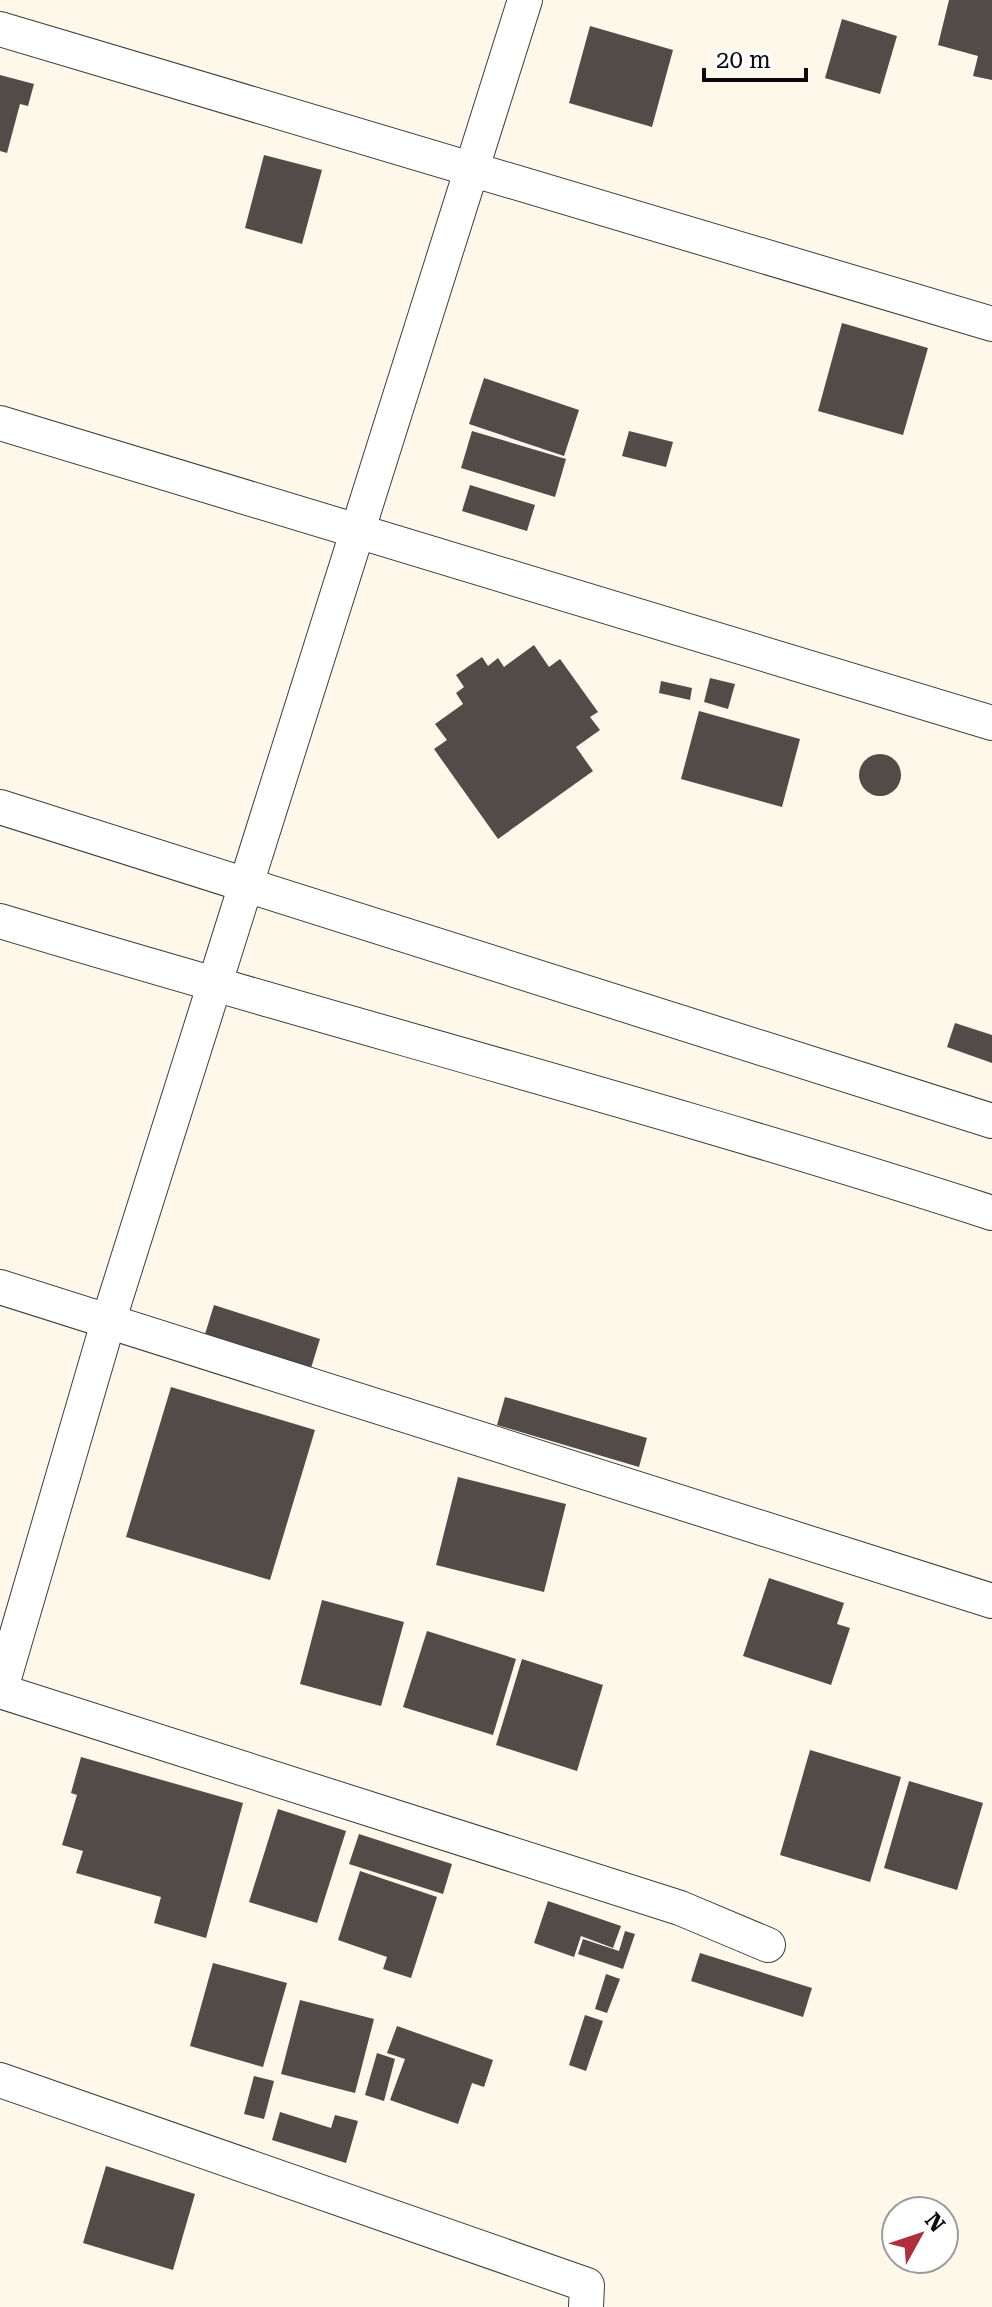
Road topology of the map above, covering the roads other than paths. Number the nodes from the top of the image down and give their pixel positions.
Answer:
1 (525, 0) edge
2 (0, 29) edge
3 (473, 168) junction
4 (992, 324) edge
5 (0, 423) edge
6 (358, 531) junction
7 (992, 723) edge
8 (0, 807) edge
9 (247, 883) junction
10 (0, 921) edge
11 (214, 986) junction
12 (992, 1121) edge
13 (992, 1213) edge
14 (0, 1287) edge
15 (109, 1319) junction
16 (992, 1601) edge
17 (0, 1691) edge
18 (768, 1945) dead end
19 (0, 2080) edge
20 (586, 2307) edge

1 - 3 street
2 - 3 street
3 - 4 street
3 - 6 street
5 - 6 street
6 - 7 street
6 - 9 street
8 - 9 street
9 - 11 street
9 - 12 street
10 - 11 street
11 - 13 street
11 - 15 street
14 - 15 street
15 - 16 street
15 - 17 street
17 - 18 street
19 - 20 street

